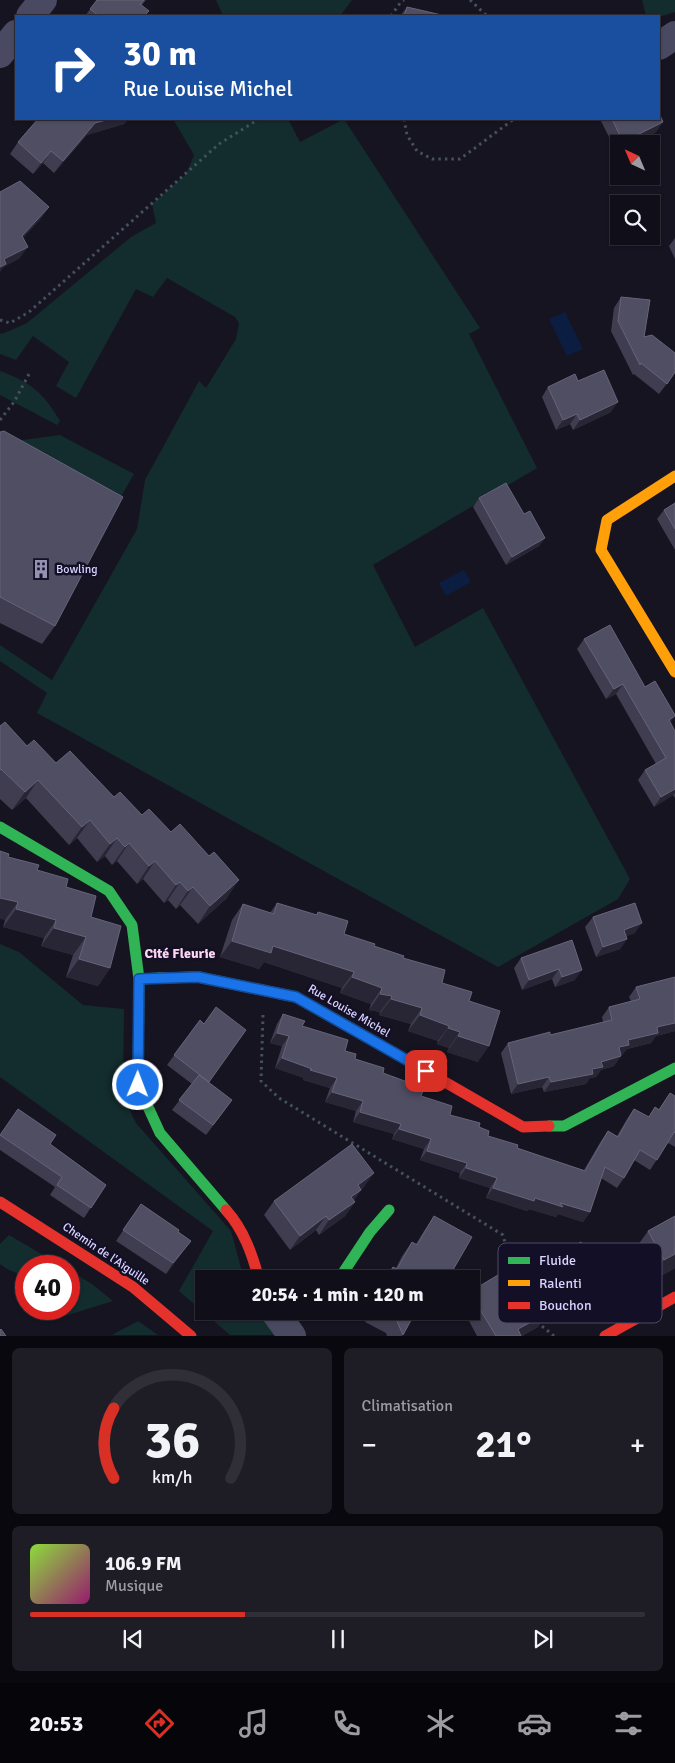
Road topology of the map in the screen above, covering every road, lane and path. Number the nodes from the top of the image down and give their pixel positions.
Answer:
1 (43, 0) edge
2 (404, 0) edge
3 (470, 0) edge
4 (31, 15) edge
5 (392, 15) edge
6 (486, 15) edge
7 (15, 35) edge
8 (675, 35) edge
9 (660, 45) edge
10 (0, 54) edge
11 (257, 120) edge
12 (404, 120) edge
13 (513, 120) edge
14 (0, 320) edge
15 (29, 374) dead end
16 (0, 420) edge
17 (675, 476) edge
18 (675, 672) edge
19 (0, 827) edge
20 (139, 979) junction
21 (264, 990) junction
22 (675, 1068) edge
23 (0, 1202) edge
24 (389, 1210) dead end
25 (505, 1243) edge
26 (256, 1270) edge
27 (346, 1270) edge
28 (675, 1297) edge
29 (662, 1304) edge
30 (280, 1320) edge
31 (537, 1323) edge
32 (628, 1323) edge
33 (192, 1336) edge
34 (292, 1336) edge
35 (554, 1336) edge
36 (605, 1336) edge

1 - 4 street
2 - 5 path
3 - 6 path
7 - 10 street
8 - 9 street
11 - 14 path
12 - 13 path
15 - 16 path
17 - 18 street
19 - 20 street
20 - 21 street, Rue Louise Michel
20 - 26 street
21 - 22 street, Rue Louise Michel
21 - 25 path
23 - 33 street, Chemin de l'Aiguille
24 - 27 street
28 - 29 street
30 - 34 street
31 - 35 path
32 - 36 street

